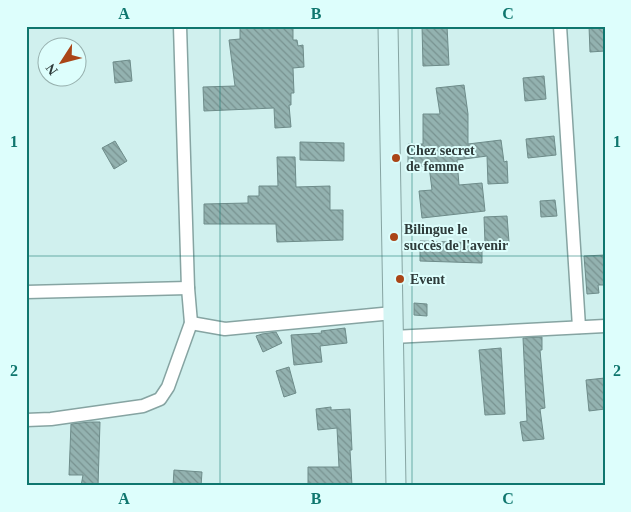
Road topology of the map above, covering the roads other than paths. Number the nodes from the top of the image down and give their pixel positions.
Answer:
1 (180, 26) edge
2 (388, 26) edge
3 (560, 26) edge
4 (188, 288) junction
5 (26, 292) edge
6 (393, 313) junction
7 (191, 323) junction
8 (605, 326) edge
9 (579, 327) junction
10 (393, 337) junction
11 (26, 420) edge
12 (396, 486) edge

1 - 4 street
2 - 6 street
3 - 9 street
4 - 5 street
4 - 7 street
6 - 7 street
6 - 10 street
7 - 11 street
8 - 9 street
9 - 10 street
10 - 12 street

